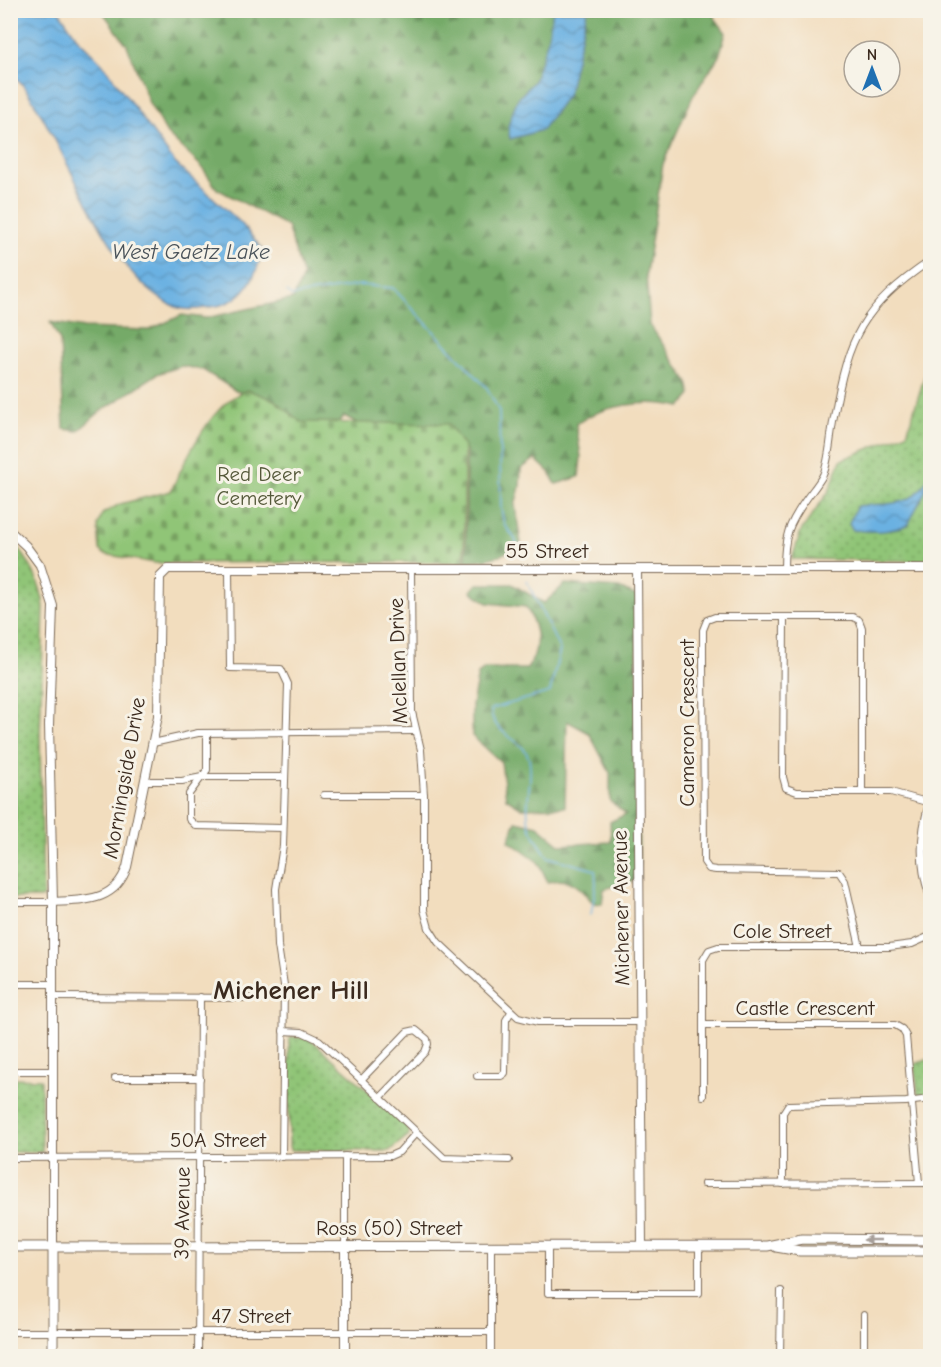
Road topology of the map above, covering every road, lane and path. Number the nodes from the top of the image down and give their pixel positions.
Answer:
1 (930, 261) edge
2 (10, 531) edge
3 (229, 569) junction
4 (411, 569) junction
5 (637, 569) junction
6 (784, 569) junction
7 (930, 569) edge
8 (164, 571) joint
9 (783, 617) junction
10 (416, 731) junction
11 (286, 732) junction
12 (207, 733) junction
13 (153, 743) junction
14 (202, 777) junction
15 (284, 777) junction
16 (145, 781) junction
17 (862, 791) junction
18 (324, 795) dead end
19 (424, 795) junction
20 (930, 803) edge
21 (283, 828) junction
22 (930, 894) edge
23 (10, 902) edge
24 (52, 902) junction
25 (930, 936) edge
26 (860, 947) junction
27 (10, 984) edge
28 (52, 984) junction
29 (52, 997) junction
30 (200, 997) junction
31 (283, 998) junction
32 (511, 1012) junction
33 (640, 1022) junction
34 (704, 1025) junction
35 (283, 1031) junction
36 (10, 1071) edge
37 (53, 1071) junction
38 (477, 1076) dead end
39 (115, 1078) dead end
40 (200, 1078) junction
41 (361, 1080) junction
42 (704, 1096) dead end
43 (380, 1098) junction
44 (930, 1099) edge
45 (912, 1102) junction
46 (416, 1133) junction
47 (345, 1156) junction
48 (200, 1157) junction
49 (282, 1157) junction
50 (10, 1158) edge
51 (53, 1158) junction
52 (509, 1160) dead end
53 (919, 1183) junction
54 (930, 1183) edge
55 (704, 1184) dead end
56 (783, 1184) junction
57 (930, 1240) edge
58 (198, 1246) junction
59 (345, 1246) junction
60 (491, 1246) junction
61 (548, 1246) junction
62 (642, 1246) junction
63 (699, 1246) junction
64 (767, 1246) junction
65 (10, 1247) edge
66 (53, 1247) junction
67 (930, 1251) edge
68 (781, 1291) dead end
69 (864, 1315) dead end
70 (10, 1332) edge
71 (53, 1332) junction
72 (491, 1332) junction
73 (198, 1333) junction
74 (345, 1333) junction
75 (53, 1356) edge
76 (198, 1356) edge
77 (345, 1356) edge
78 (491, 1356) edge
79 (780, 1356) edge
80 (864, 1356) edge

1 - 6 street
2 - 24 street
3 - 4 street, 55 Street
3 - 8 street, 55 Street
3 - 11 street
4 - 5 street, 55 Street
4 - 10 street, Mclellan Drive
5 - 6 street, 55 Street
5 - 33 street, Michener Avenue
6 - 7 street, 55 Street
8 - 13 street, Morningside Drive
9 - 17 street, Cameron Crescent
9 - 17 street
9 - 26 street, Cameron Crescent
10 - 11 street
10 - 19 street, Mclellan Drive
11 - 12 street
11 - 15 street
12 - 13 street
12 - 14 street
13 - 16 street, Morningside Drive
14 - 15 street
14 - 16 street
14 - 21 street
15 - 21 street
16 - 24 street, Morningside Drive
17 - 20 street
18 - 19 street
19 - 32 street, Mclellan Drive
20 - 22 street
21 - 31 street
23 - 24 street
24 - 28 street
25 - 26 street, Cole Street
26 - 34 street, Cole Street
27 - 28 street
28 - 29 street
29 - 30 street
29 - 37 street
30 - 31 street
30 - 40 street, 39 Avenue
31 - 35 street
32 - 33 street
32 - 38 street
33 - 62 street, Michener Avenue
34 - 42 street
34 - 45 street, Castle Crescent
35 - 41 street
35 - 49 street
36 - 37 street
37 - 51 street
39 - 40 street
40 - 48 street, 39 Avenue
41 - 43 street
41 - 43 street
43 - 46 street
44 - 45 street
45 - 53 street
45 - 56 street
46 - 47 street, 50A Street
46 - 52 street
47 - 49 street, 50A Street
47 - 59 street
48 - 49 street, 50A Street
48 - 51 street, 50A Street
48 - 58 street, 39 Avenue
50 - 51 street, 50A Street
51 - 66 street
53 - 54 street
53 - 56 street
55 - 56 street
57 -> 64 main road, Ross (50) Street
58 - 59 main road, Ross (50) Street
58 - 66 main road, Ross (50) Street
58 - 73 street, 39 Avenue
59 - 60 main road, Ross (50) Street
59 - 74 street
60 - 61 main road, Ross (50) Street
60 - 72 street
61 - 62 main road, Ross (50) Street
61 - 63 street
62 - 63 main road, Ross (50) Street
63 - 64 main road, Ross (50) Street
64 - 67 main road, Ross (50) Street
65 - 66 main road, Ross (50) Street
66 - 71 main road
68 - 79 street
69 - 80 street
70 - 71 street, 47 Street
71 - 73 street, 47 Street
71 - 75 main road
72 - 74 street, 47 Street
72 - 78 street
73 - 74 street, 47 Street
73 - 76 street, 39 Avenue
74 - 77 street

